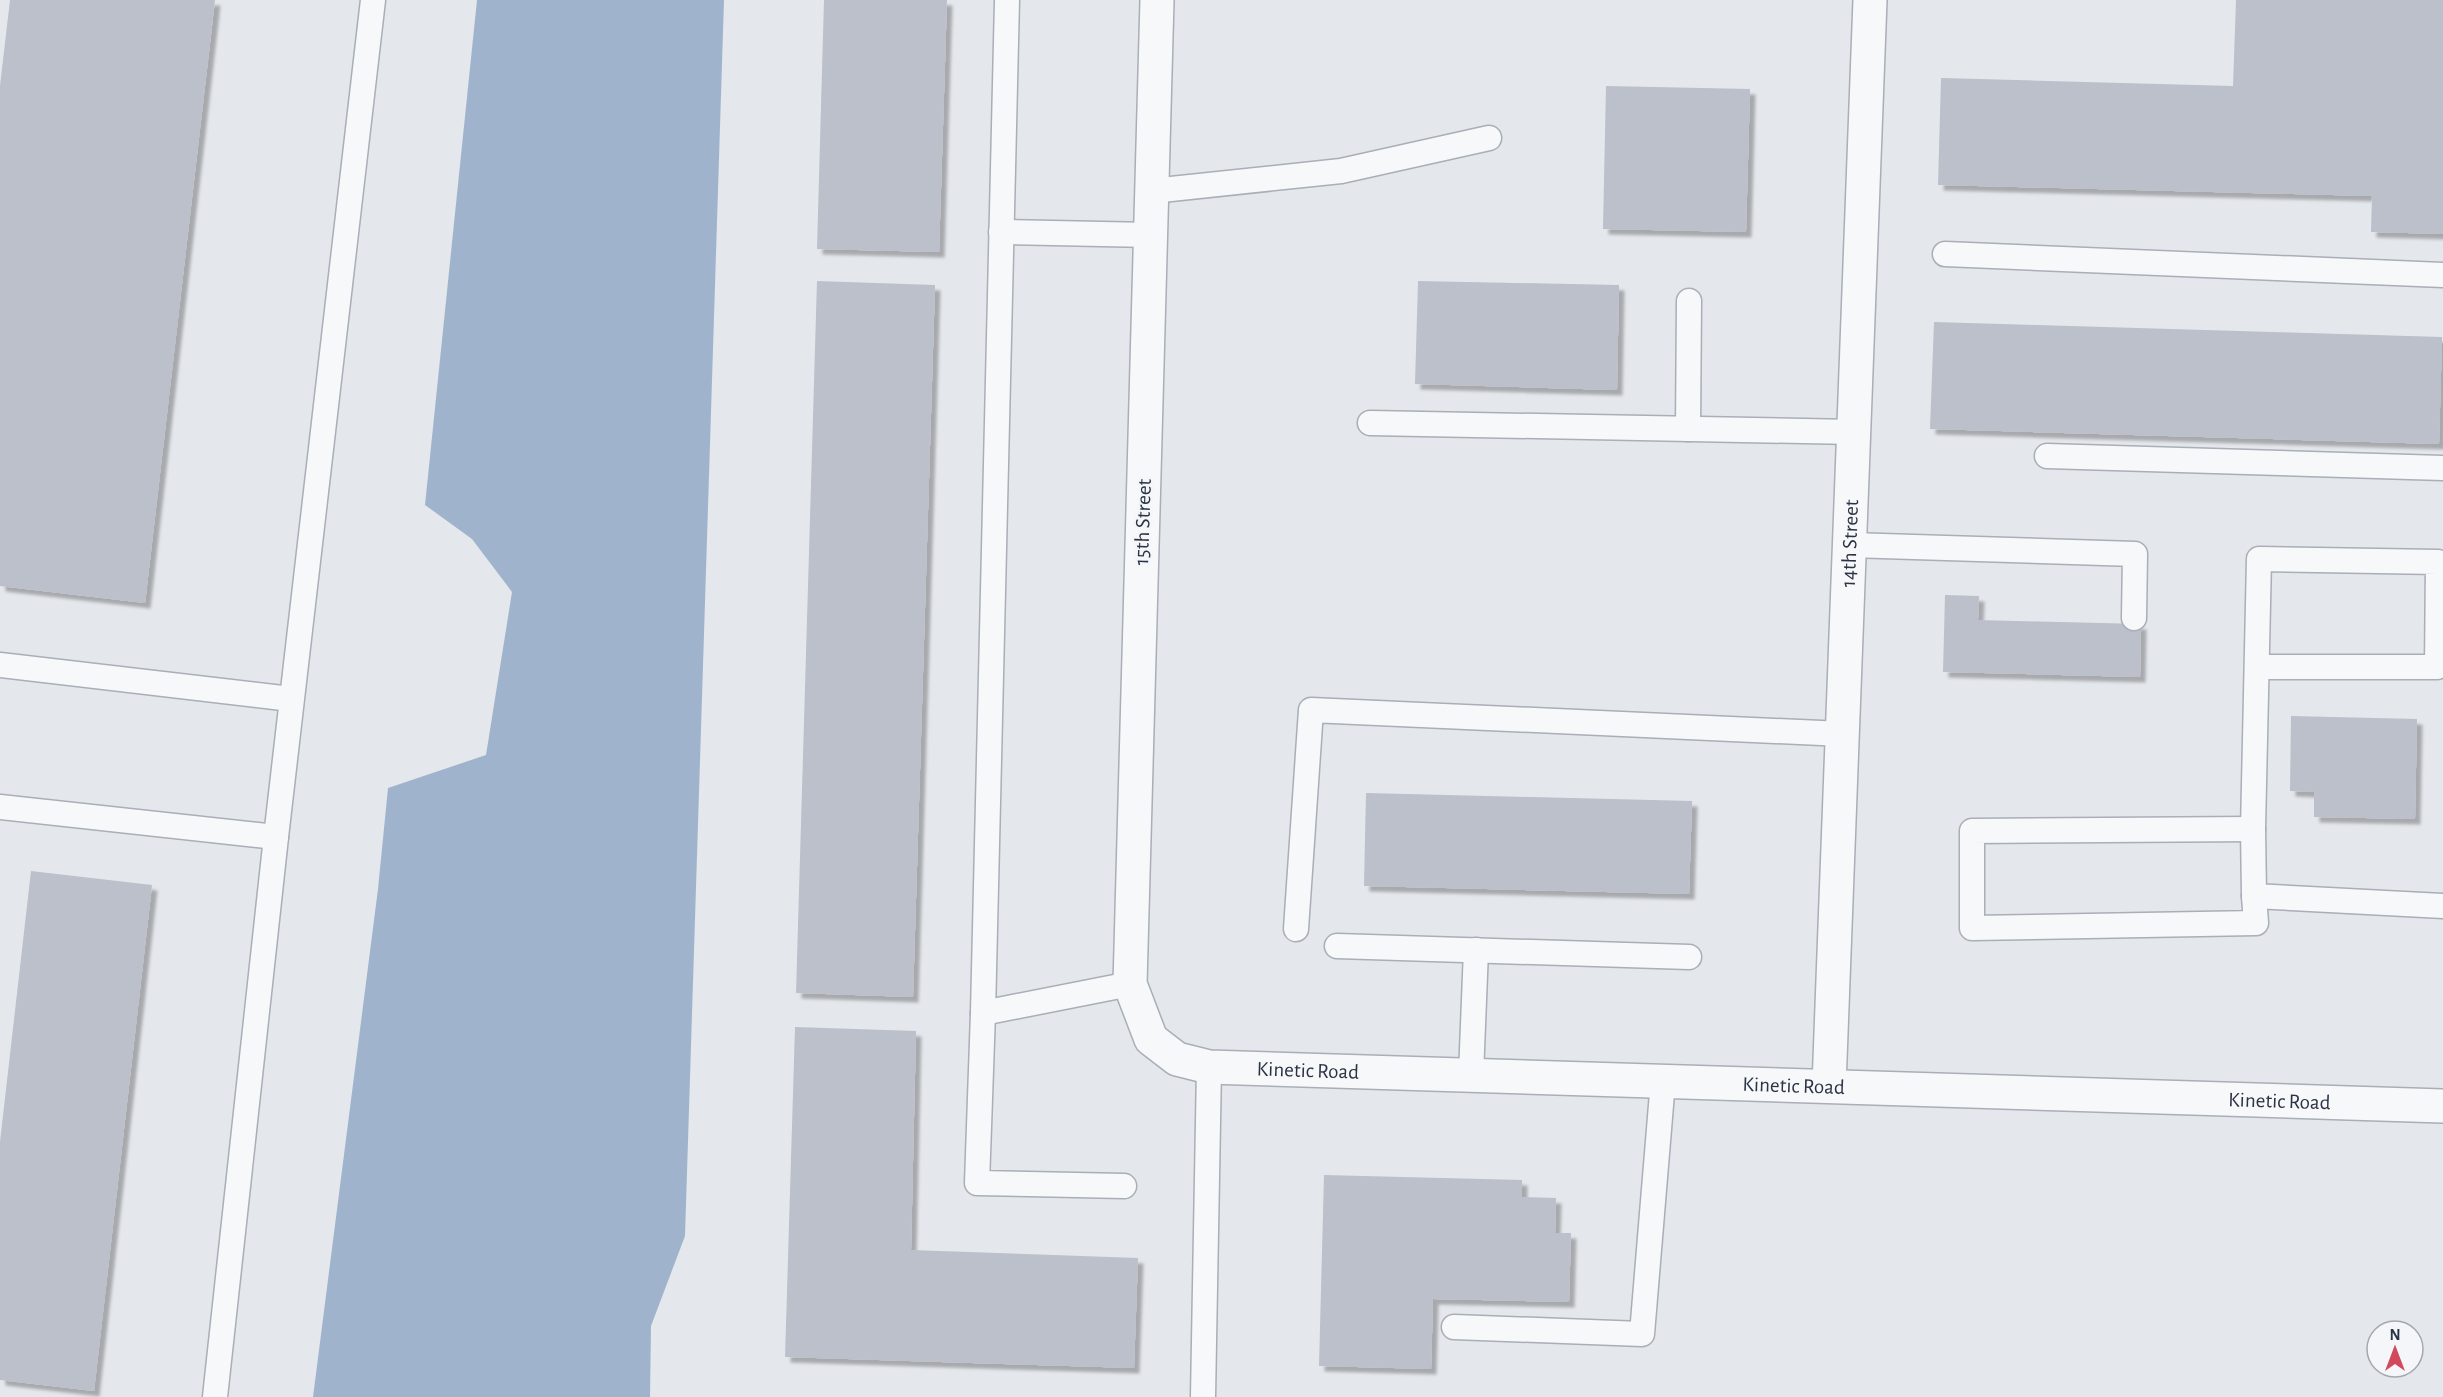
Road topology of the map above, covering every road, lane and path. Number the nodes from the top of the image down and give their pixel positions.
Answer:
1 (373, 0) edge
2 (1007, 0) edge
3 (1157, 0) edge
4 (1870, 0) edge
5 (1489, 138) dead end
6 (1152, 191) junction
7 (1001, 232) junction
8 (1151, 235) junction
9 (1946, 254) dead end
10 (2443, 275) edge
11 (1689, 302) dead end
12 (1370, 423) dead end
13 (1688, 429) junction
14 (1854, 432) junction
15 (2047, 456) dead end
16 (2443, 468) edge
17 (1850, 544) junction
18 (2134, 618) dead end
19 (0, 665) edge
20 (2257, 667) junction
21 (291, 699) junction
22 (1843, 734) junction
23 (0, 807) edge
24 (2253, 830) junction
25 (276, 837) junction
26 (2254, 896) junction
27 (2443, 906) edge
28 (1296, 929) dead end
29 (1336, 946) dead end
30 (1476, 950) junction
31 (1689, 957) dead end
32 (1130, 984) junction
33 (983, 1013) junction
34 (1151, 1040) joint
35 (1209, 1067) junction
36 (1471, 1075) junction
37 (1663, 1081) junction
38 (1829, 1086) junction
39 (2443, 1106) edge
40 (1124, 1186) dead end
41 (1454, 1327) dead end
42 (215, 1397) edge
43 (1203, 1397) edge

1 - 21 lane
2 - 7 lane
3 - 6 street, 15th Street
4 - 14 street, 14th Street
5 - 6 lane
6 - 8 street, 15th Street
7 - 8 lane
7 - 33 lane
8 - 32 street, 15th Street
9 - 10 lane
11 - 13 lane
12 - 13 lane
13 - 14 lane
14 - 17 street, 14th Street
15 - 16 lane
17 - 18 lane
17 - 22 street, 14th Street
19 - 21 lane
20 - 20 lane
20 - 24 lane
21 - 25 lane
22 - 28 lane
22 - 38 street, 14th Street
23 - 25 lane
24 - 26 lane
24 - 26 lane
25 - 42 lane
26 - 27 lane
29 - 30 lane
30 - 31 lane
30 - 36 lane
32 - 33 lane
32 - 34 street, 15th Street
33 - 40 lane
34 - 35 street, Kinetic Road
35 - 36 street, Kinetic Road
35 - 43 lane
36 - 37 street, Kinetic Road
37 - 38 street, Kinetic Road
37 - 41 lane
38 - 39 street, Kinetic Road

